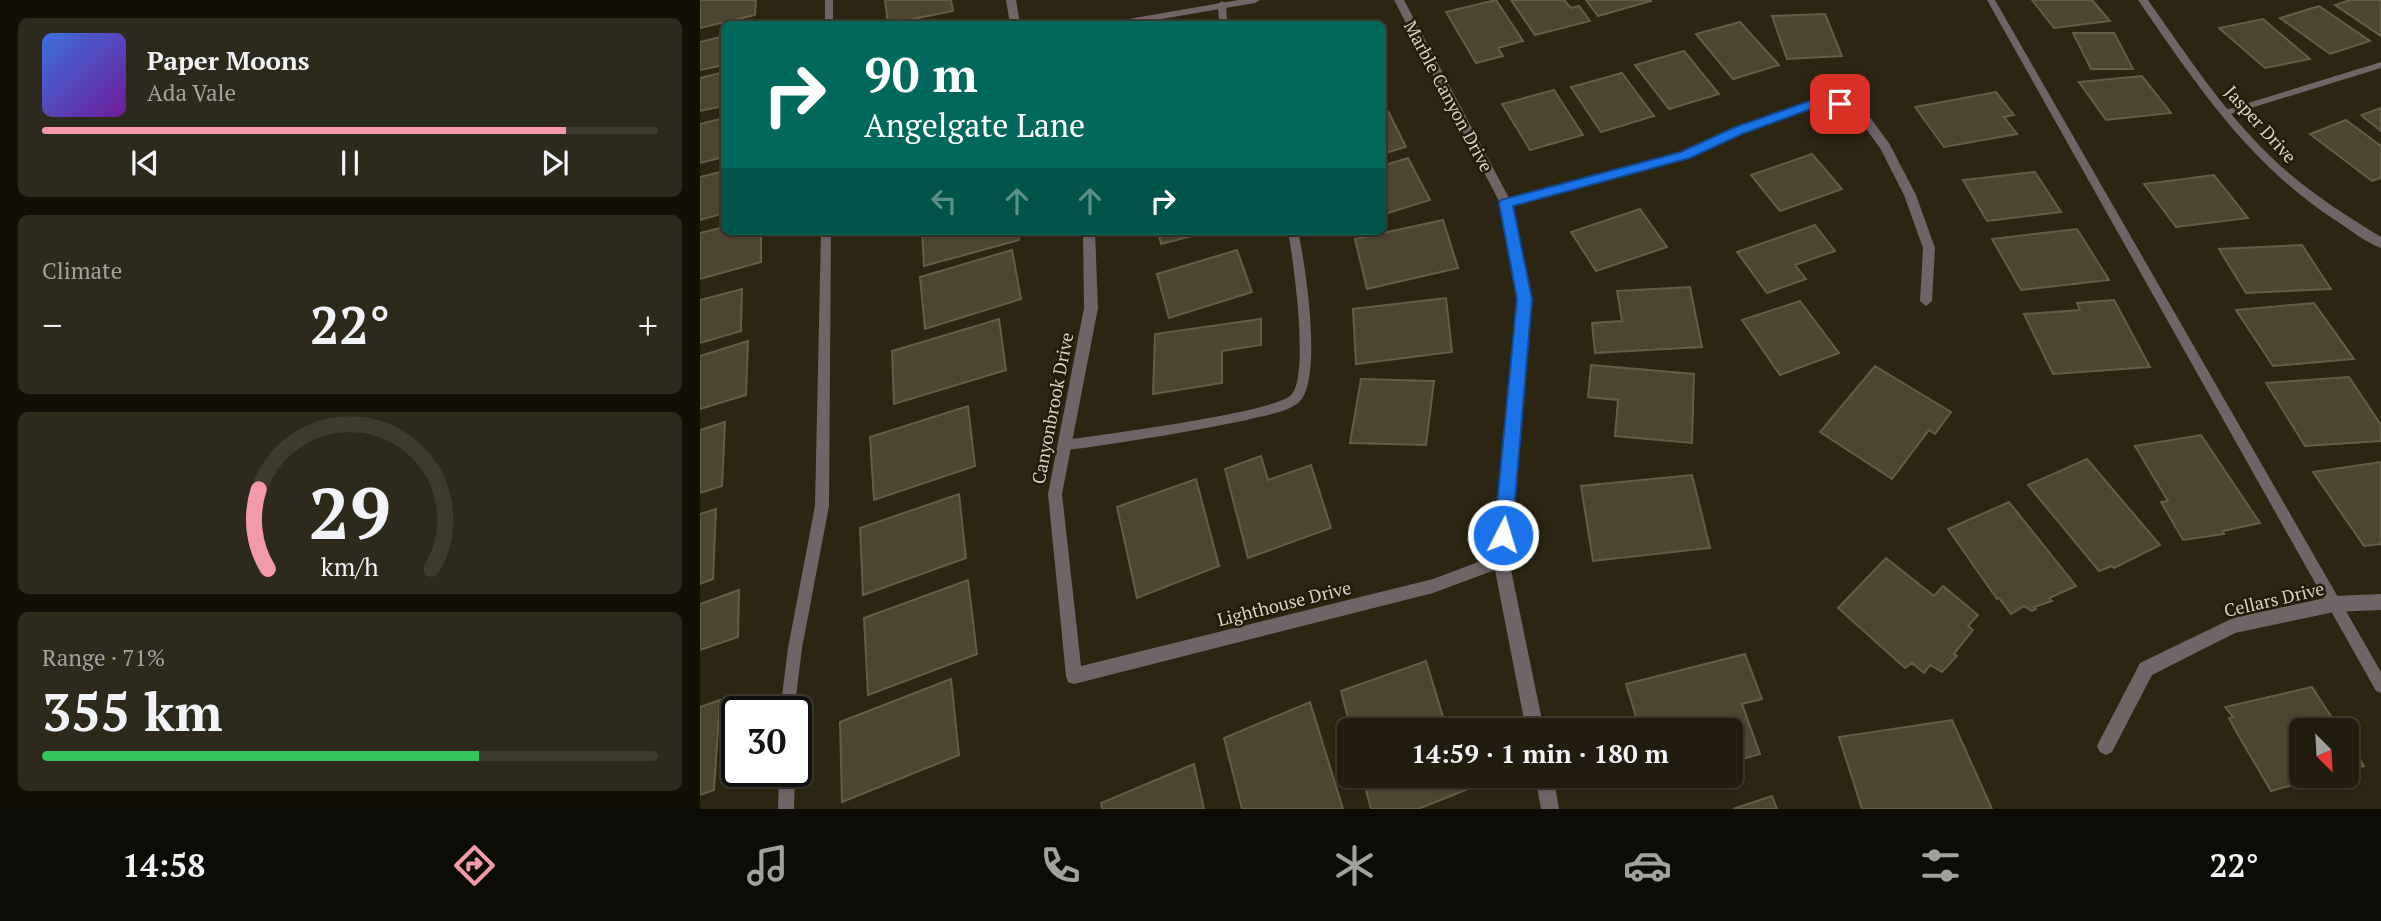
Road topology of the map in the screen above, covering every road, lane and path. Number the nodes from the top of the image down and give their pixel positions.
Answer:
1 (829, 0) edge
2 (1011, 0) edge
3 (1255, 0) edge
4 (1399, 0) edge
5 (1991, 0) edge
6 (2143, 0) edge
7 (1222, 5) junction
8 (829, 21) edge
9 (1015, 21) edge
10 (1133, 21) edge
11 (1223, 21) edge
12 (2381, 65) edge
13 (2225, 113) junction
14 (1506, 203) junction
15 (826, 235) edge
16 (1089, 235) edge
17 (1294, 235) edge
18 (2381, 243) edge
19 (1926, 300) dead end
20 (1065, 445) junction
21 (1501, 559) junction
22 (2381, 602) edge
23 (2334, 604) junction
24 (1074, 676) joint
25 (2381, 686) edge
26 (789, 696) edge
27 (1533, 718) edge
28 (2106, 746) dead end
29 (787, 787) edge
30 (1546, 788) edge
31 (786, 809) edge
32 (1550, 809) edge

1 - 8 lane
2 - 9 street
3 - 7 street
4 - 14 street, Marble Canyon Drive
5 - 23 lane
6 - 13 street, Jasper Drive
7 - 10 street
7 - 11 lane
12 - 13 lane
13 - 18 street, Jasper Drive
14 - 19 street
14 - 21 street, Marble Canyon Drive
15 - 26 lane
16 - 20 street, Canyonbrook Drive
17 - 20 lane
20 - 24 street, Canyonbrook Drive
21 - 24 street, Lighthouse Drive
21 - 27 street, Marble Canyon Drive
22 - 23 street, Cellars Drive
23 - 25 lane
23 - 28 street, Cellars Drive
29 - 31 lane
30 - 32 street

